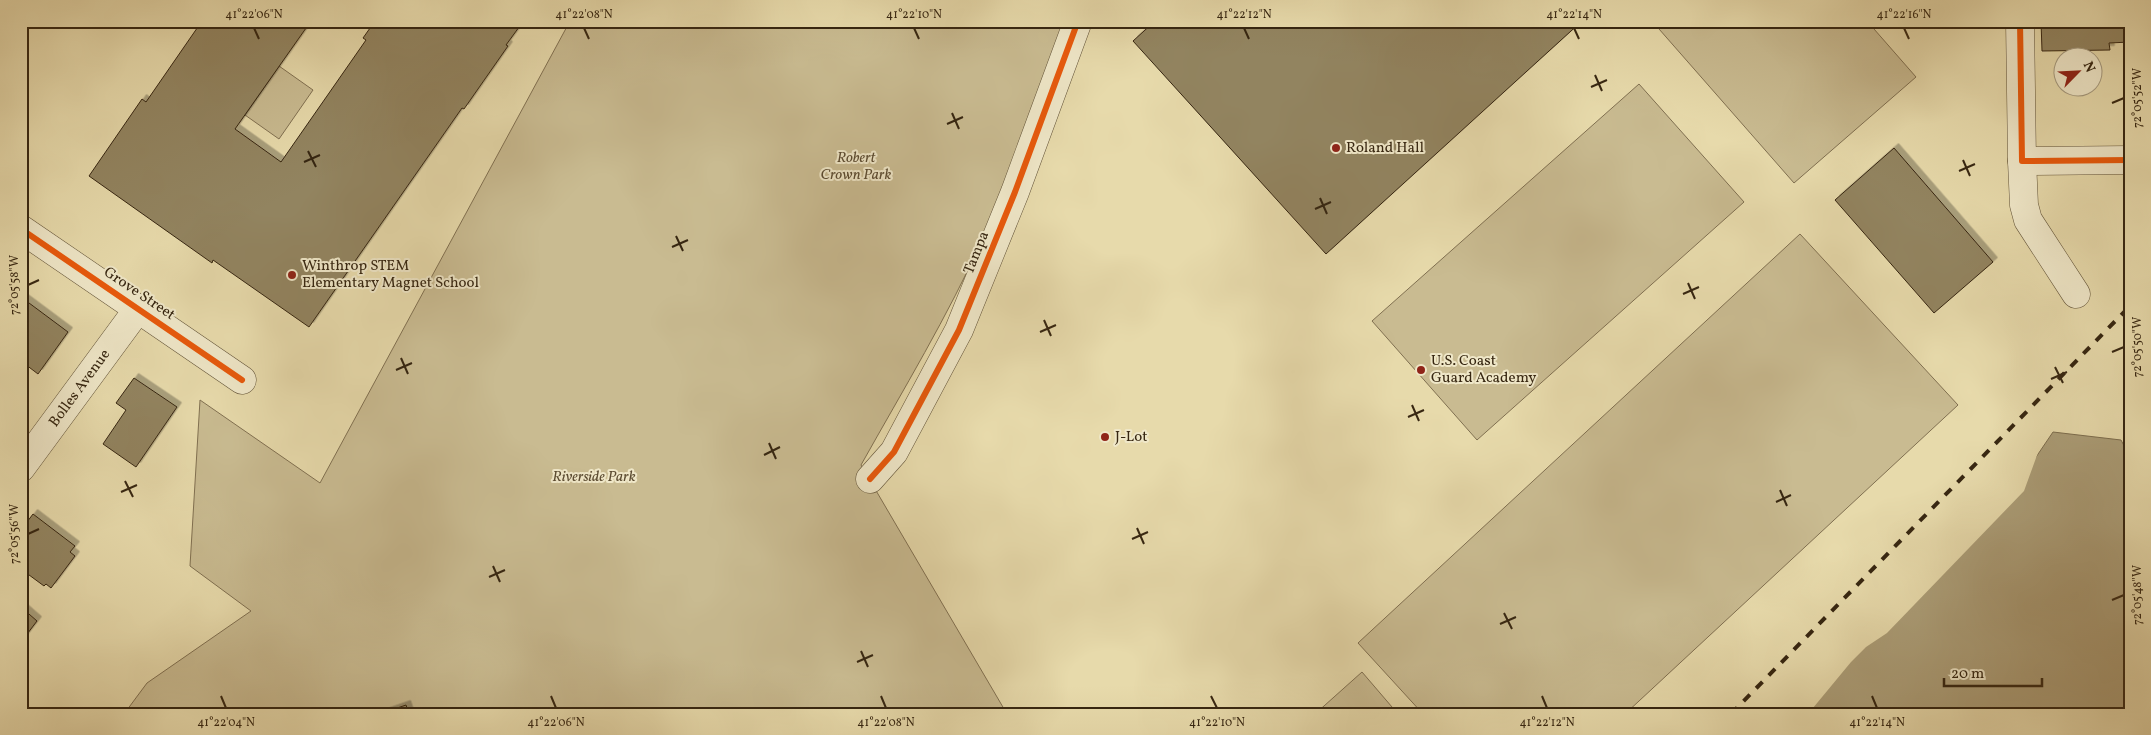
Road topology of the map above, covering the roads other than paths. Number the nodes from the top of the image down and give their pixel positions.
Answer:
1 (1078, 21) edge
2 (2020, 21) edge
3 (2130, 160) edge
4 (2022, 161) junction
5 (21, 229) edge
6 (2076, 294) dead end
7 (138, 309) junction
8 (242, 380) dead end
9 (21, 468) edge
10 (870, 479) dead end

1 - 10 street, Tampa
2 - 4 street
3 - 4 street
4 - 6 street
5 - 7 street, Grove Street
7 - 8 street, Grove Street
7 - 9 street, Bolles Avenue

